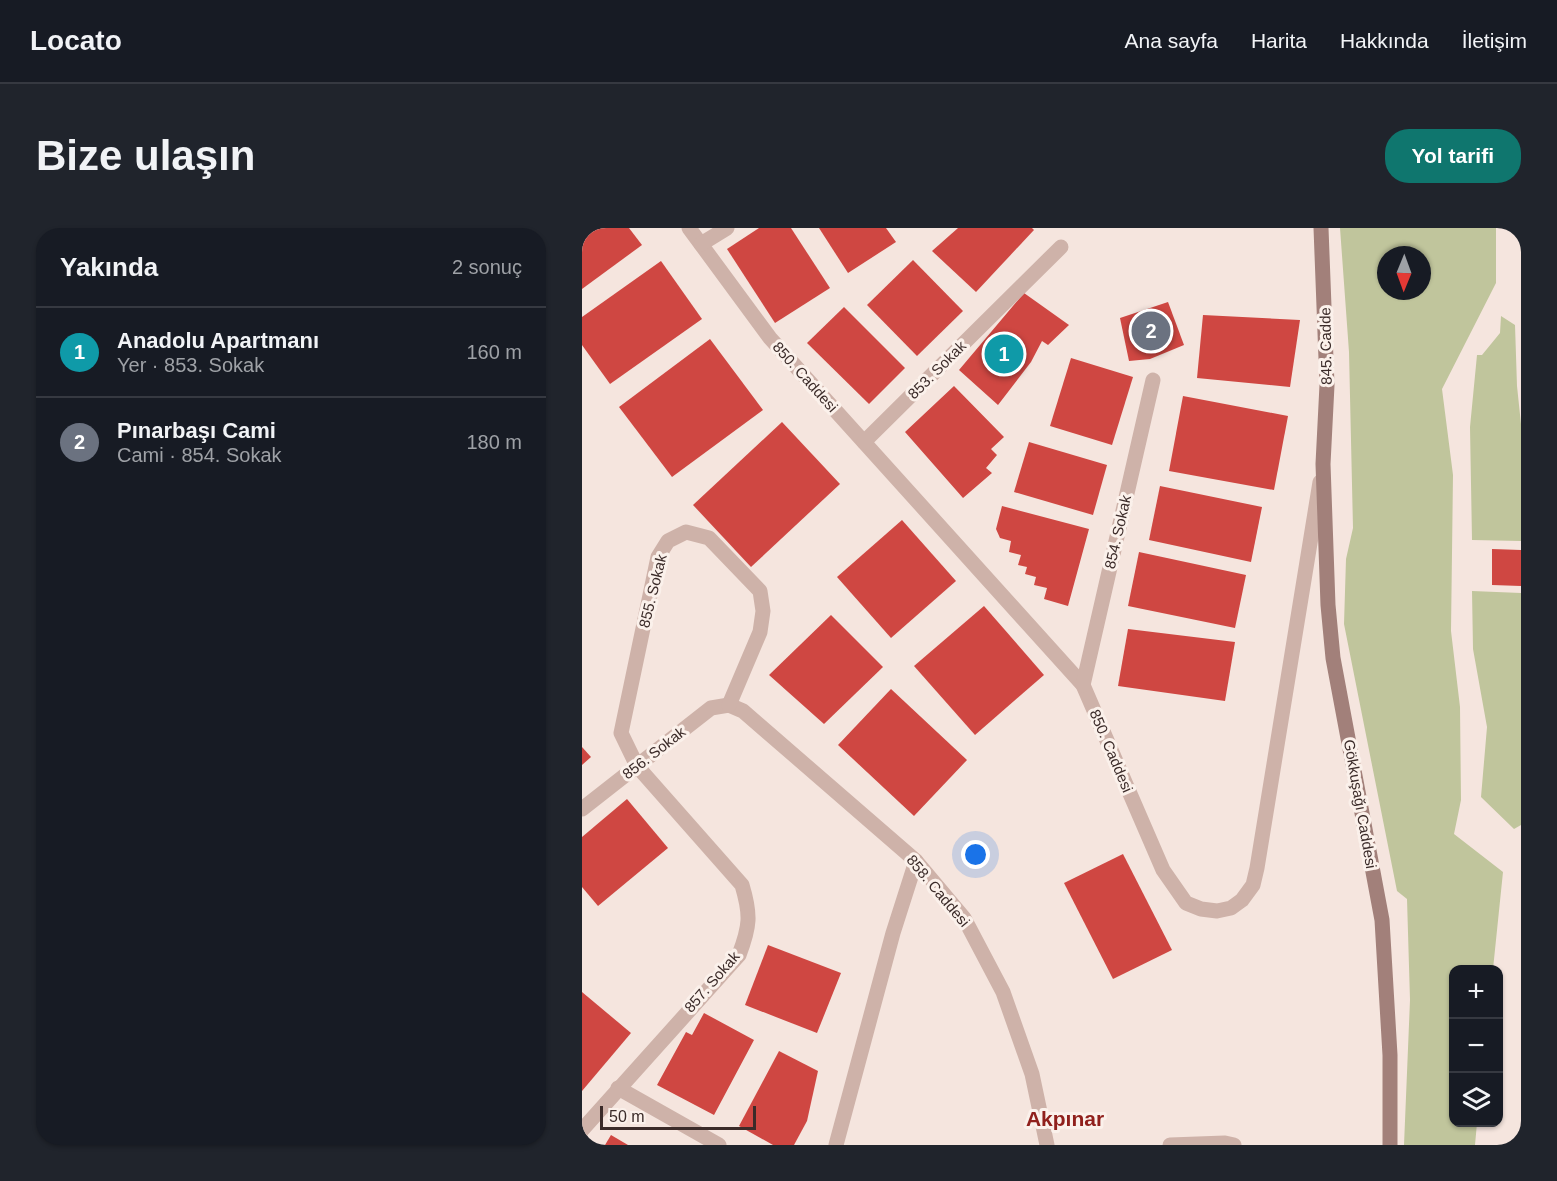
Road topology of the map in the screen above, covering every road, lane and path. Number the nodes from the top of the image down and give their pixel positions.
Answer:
1 (689, 228) edge
2 (727, 228) edge
3 (1321, 228) edge
4 (701, 244) junction
5 (1060, 247) dead end
6 (1153, 380) dead end
7 (864, 442) junction
8 (1323, 464) junction
9 (1083, 684) junction
10 (729, 705) junction
11 (637, 766) junction
12 (582, 809) edge
13 (916, 861) junction
14 (618, 1088) junction
15 (582, 1130) edge
16 (719, 1145) edge
17 (836, 1145) edge
18 (1047, 1145) edge
19 (1170, 1145) edge
20 (1234, 1145) edge
21 (1390, 1145) edge

1 - 4 street, 850. Caddesi
2 - 4 street
3 - 8 street, 845. Cadde
4 - 7 street, 850. Caddesi
5 - 7 street, 853. Sokak
6 - 9 street, 854. Sokak
7 - 9 street, 850. Caddesi
8 - 9 street, 850. Caddesi
8 - 21 street, Gökkuşağı Caddesi
10 - 11 street, 856. Sokak
10 - 11 street, 855. Sokak
10 - 13 street, 858. Caddesi
11 - 12 street, 856. Sokak
11 - 14 street, 857. Sokak
13 - 17 street
13 - 18 street, 858. Caddesi
14 - 15 street, 857. Sokak
14 - 16 street
19 - 20 street

